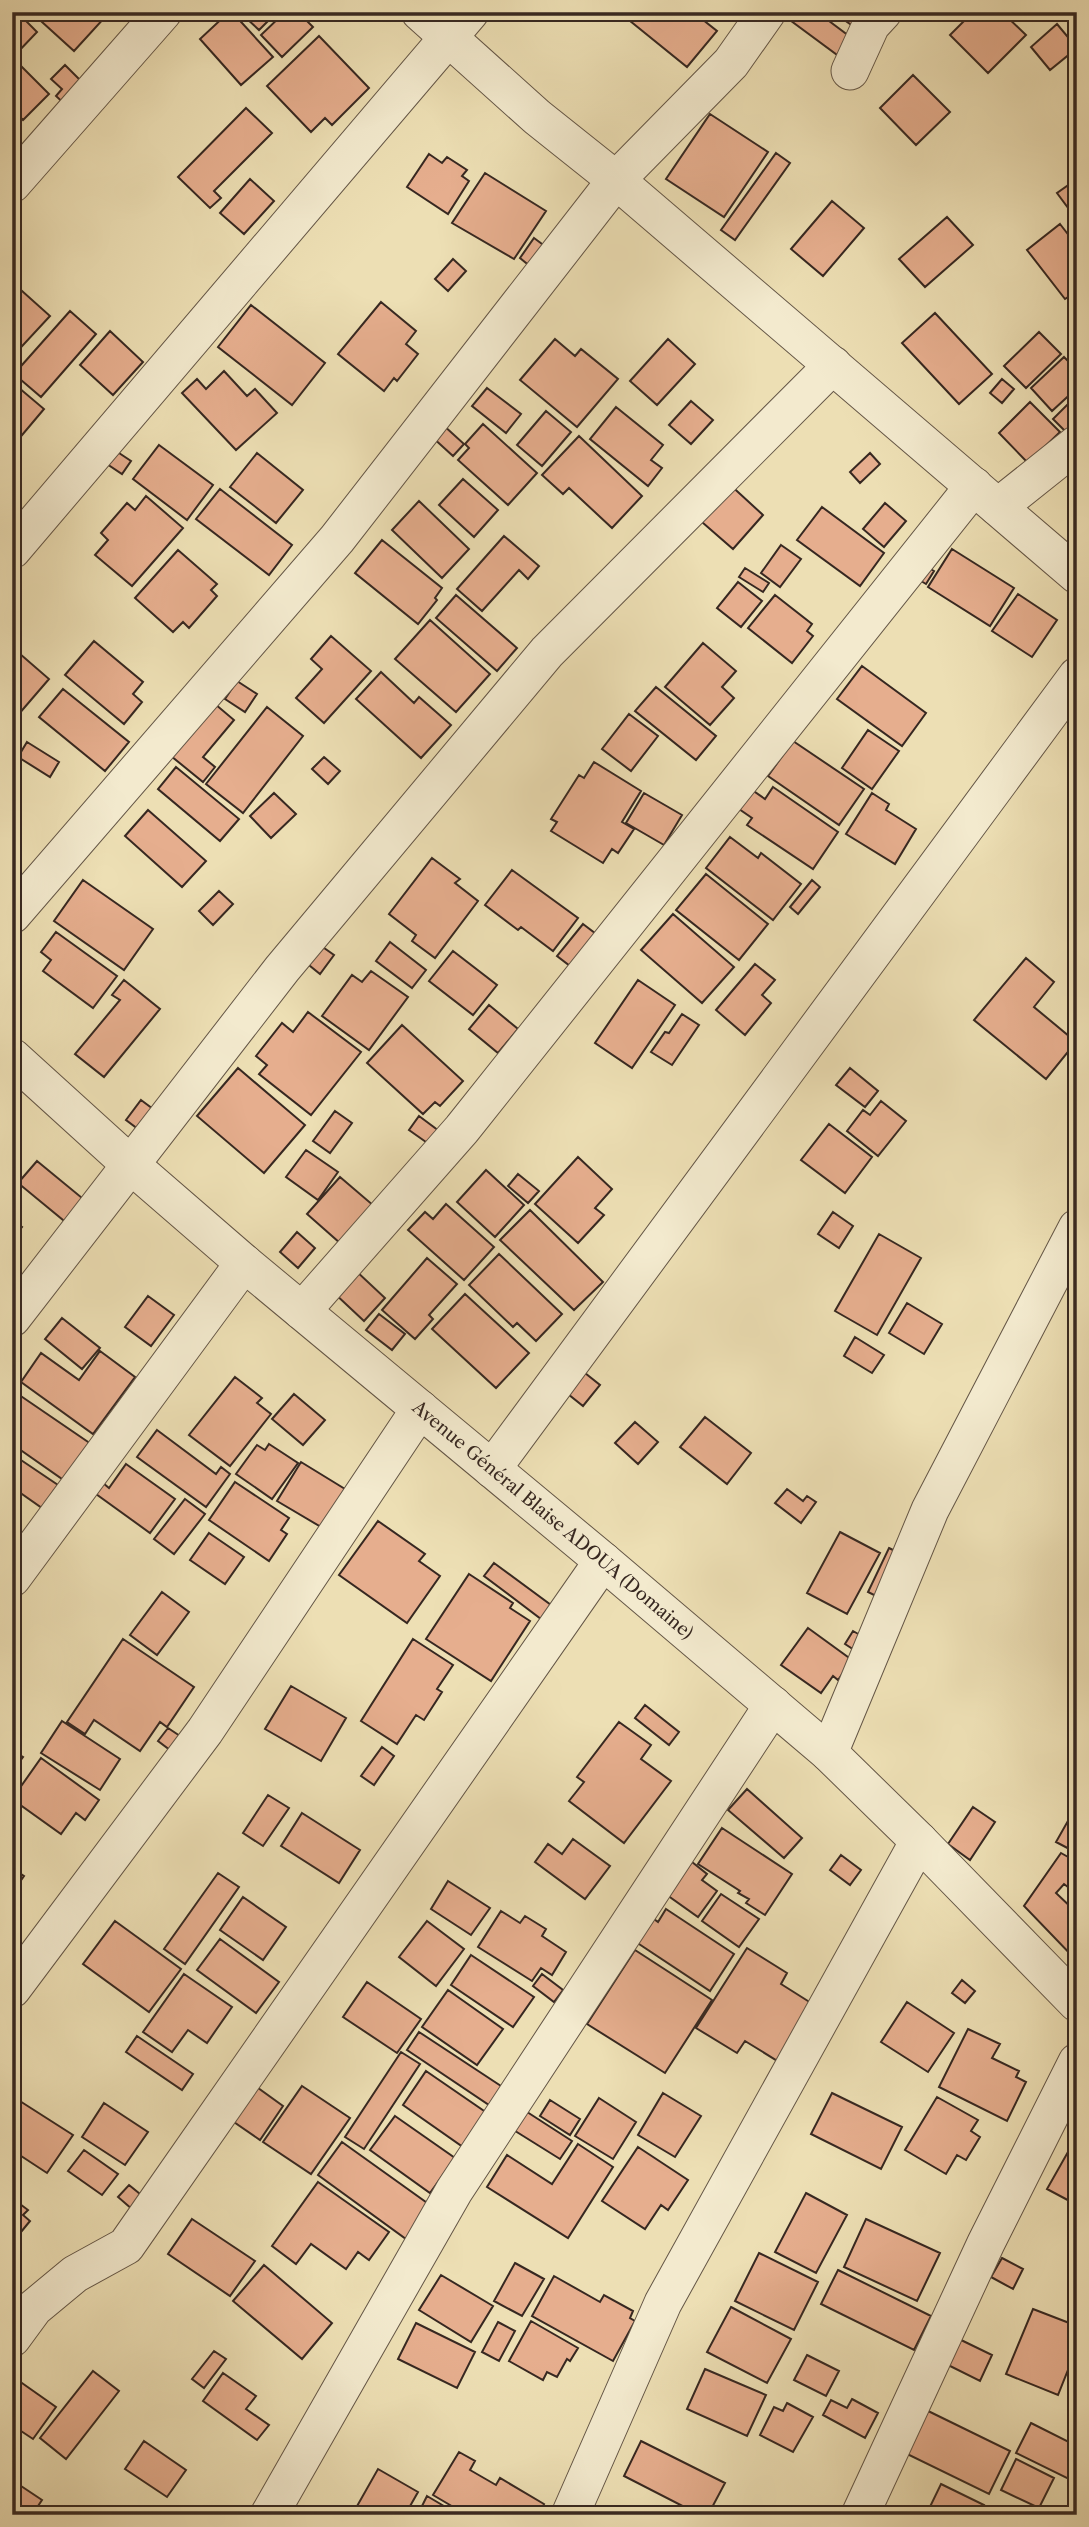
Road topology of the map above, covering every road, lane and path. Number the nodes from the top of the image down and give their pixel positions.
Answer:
1 (163, 12) edge
2 (420, 12) edge
3 (767, 12) edge
4 (883, 12) edge
5 (459, 24) edge
6 (850, 71) dead end
7 (616, 180) junction
8 (12, 184) edge
9 (833, 365) junction
10 (1077, 444) edge
11 (986, 496) junction
12 (12, 550) edge
13 (1077, 575) edge
14 (1077, 676) edge
15 (12, 915) edge
16 (12, 1057) edge
17 (132, 1166) junction
18 (1077, 1228) edge
19 (244, 1263) junction
20 (302, 1311) junction
21 (12, 1318) edge
22 (420, 1409) junction
23 (492, 1469) junction
24 (603, 1561) junction
25 (12, 1578) edge
26 (773, 1705) junction
27 (829, 1753) junction
28 (919, 1841) junction
29 (12, 1989) edge
30 (1077, 2003) edge
31 (1077, 2062) edge
32 (12, 2338) edge
33 (269, 2515) edge
34 (570, 2515) edge
35 (860, 2515) edge

1 - 8 street
2 - 5 street
3 - 7 street
4 - 6 street
5 - 7 street
5 - 12 street
7 - 9 street
7 - 15 street
9 - 11 street
9 - 17 street
10 - 11 street
11 - 13 street
11 - 20 street
14 - 23 street
16 - 17 street, Avenue Général Blaise ADOUA (Domaine)
17 - 19 street, Avenue Général Blaise ADOUA (Domaine)
17 - 21 street
18 - 27 street
19 - 20 street, Avenue Général Blaise ADOUA (Domaine)
19 - 25 street
20 - 22 street, Avenue Général Blaise ADOUA (Domaine)
22 - 23 street, Avenue Général Blaise ADOUA (Domaine)
22 - 29 street
23 - 24 street, Avenue Général Blaise ADOUA (Domaine)
24 - 26 street, Avenue Général Blaise ADOUA (Domaine)
24 - 32 street
26 - 27 street, Avenue Général Blaise ADOUA (Domaine)
26 - 33 street
27 - 28 street, Avenue Général Blaise ADOUA (Domaine)
28 - 30 street, Avenue Général Blaise ADOUA (Domaine)
28 - 34 street
31 - 35 street

